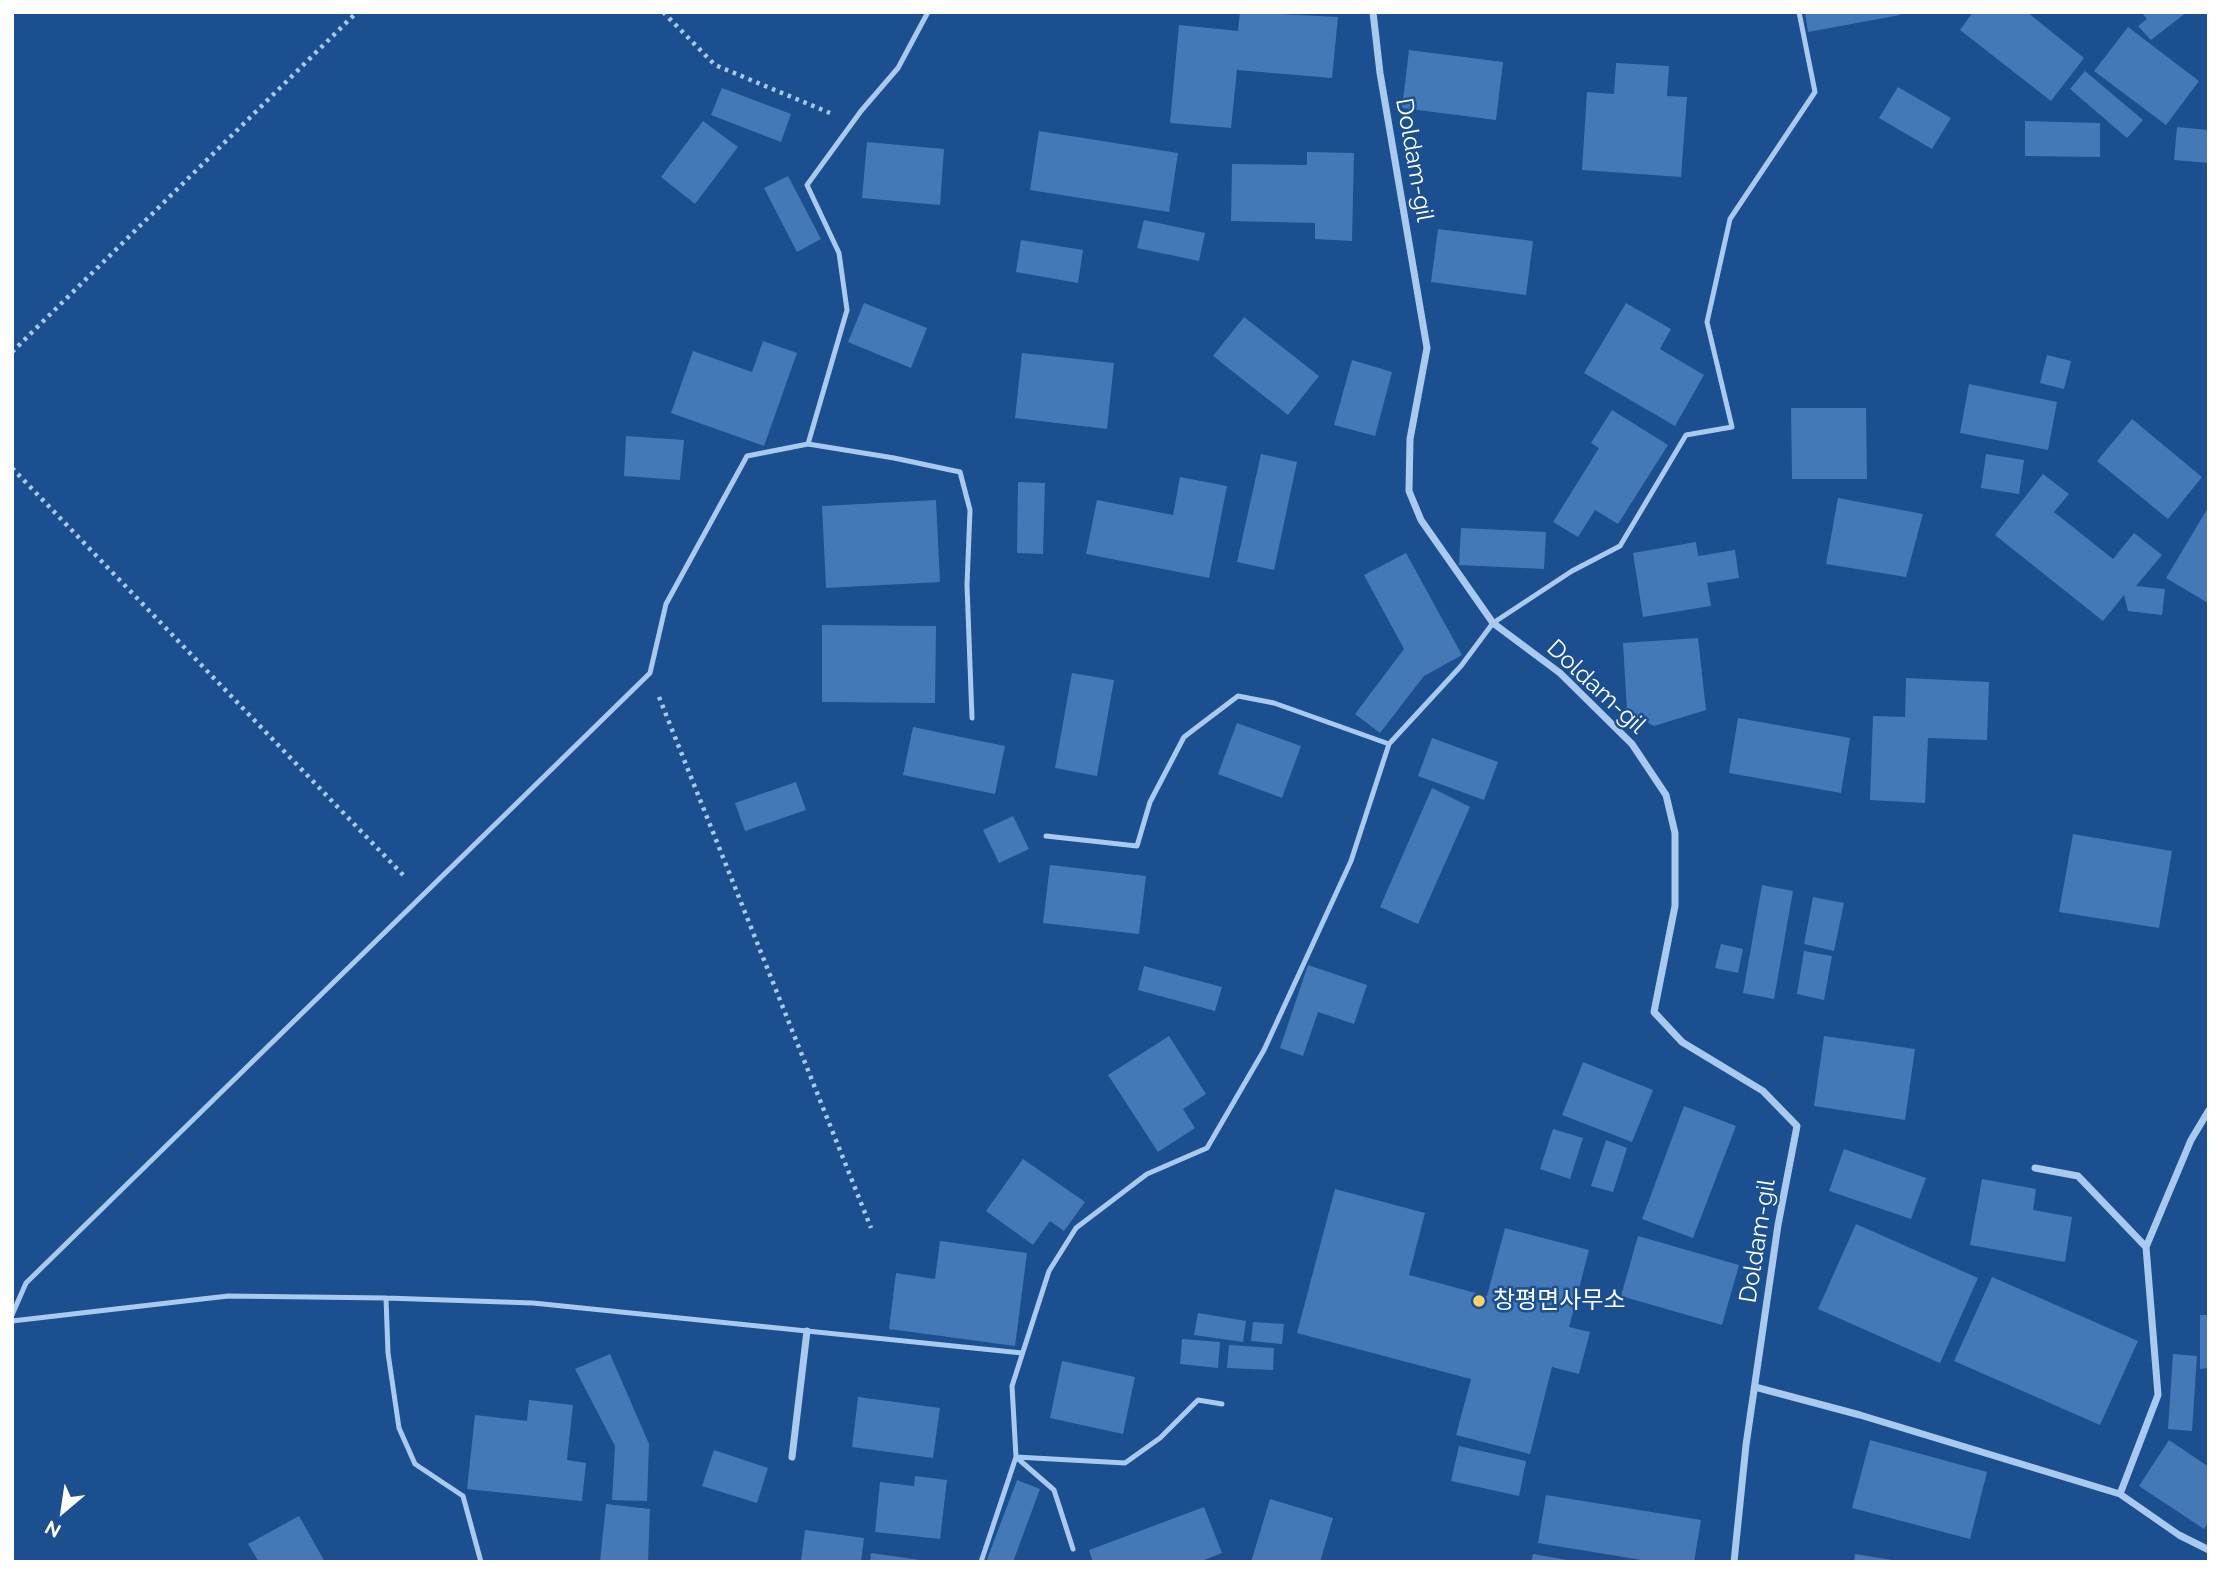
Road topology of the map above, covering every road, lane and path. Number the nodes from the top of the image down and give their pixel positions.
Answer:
1 (357, 12) edge
2 (663, 12) edge
3 (928, 12) edge
4 (1373, 12) edge
5 (1799, 12) edge
6 (853, 122) junction
7 (12, 352) edge
8 (808, 444) junction
9 (12, 468) edge
10 (1493, 624) junction
11 (650, 673) junction
12 (972, 718) dead end
13 (1389, 744) junction
14 (1046, 836) dead end
15 (423, 895) junction
16 (2209, 1110) edge
17 (2035, 1168) dead end
18 (871, 1228) dead end
19 (2147, 1247) junction
20 (386, 1298) junction
21 (12, 1315) edge
22 (12, 1321) edge
23 (807, 1331) junction
24 (1022, 1353) junction
25 (1755, 1387) junction
26 (1222, 1404) dead end
27 (792, 1457) dead end
28 (1016, 1457) junction
29 (2120, 1494) junction
30 (1073, 1549) dead end
31 (2209, 1550) edge
32 (481, 1562) edge
33 (981, 1562) edge
34 (1734, 1562) edge

1 - 7 path
2 - 6 path
3 - 6 lane
4 - 10 street, Doldam-gil
5 - 10 lane
6 - 8 lane
8 - 11 lane
8 - 12 lane
9 - 15 path
10 - 13 lane
10 - 25 street, Doldam-gil
11 - 15 lane
11 - 18 path
13 - 14 lane
13 - 24 lane
15 - 21 lane
16 - 19 street
17 - 19 street
19 - 29 street
20 - 22 lane
20 - 23 lane
20 - 32 lane
23 - 24 lane
23 - 27 street
24 - 28 lane
25 - 29 street
25 - 34 street, Doldam-gil
26 - 28 lane
28 - 30 lane
28 - 33 lane
29 - 31 street

